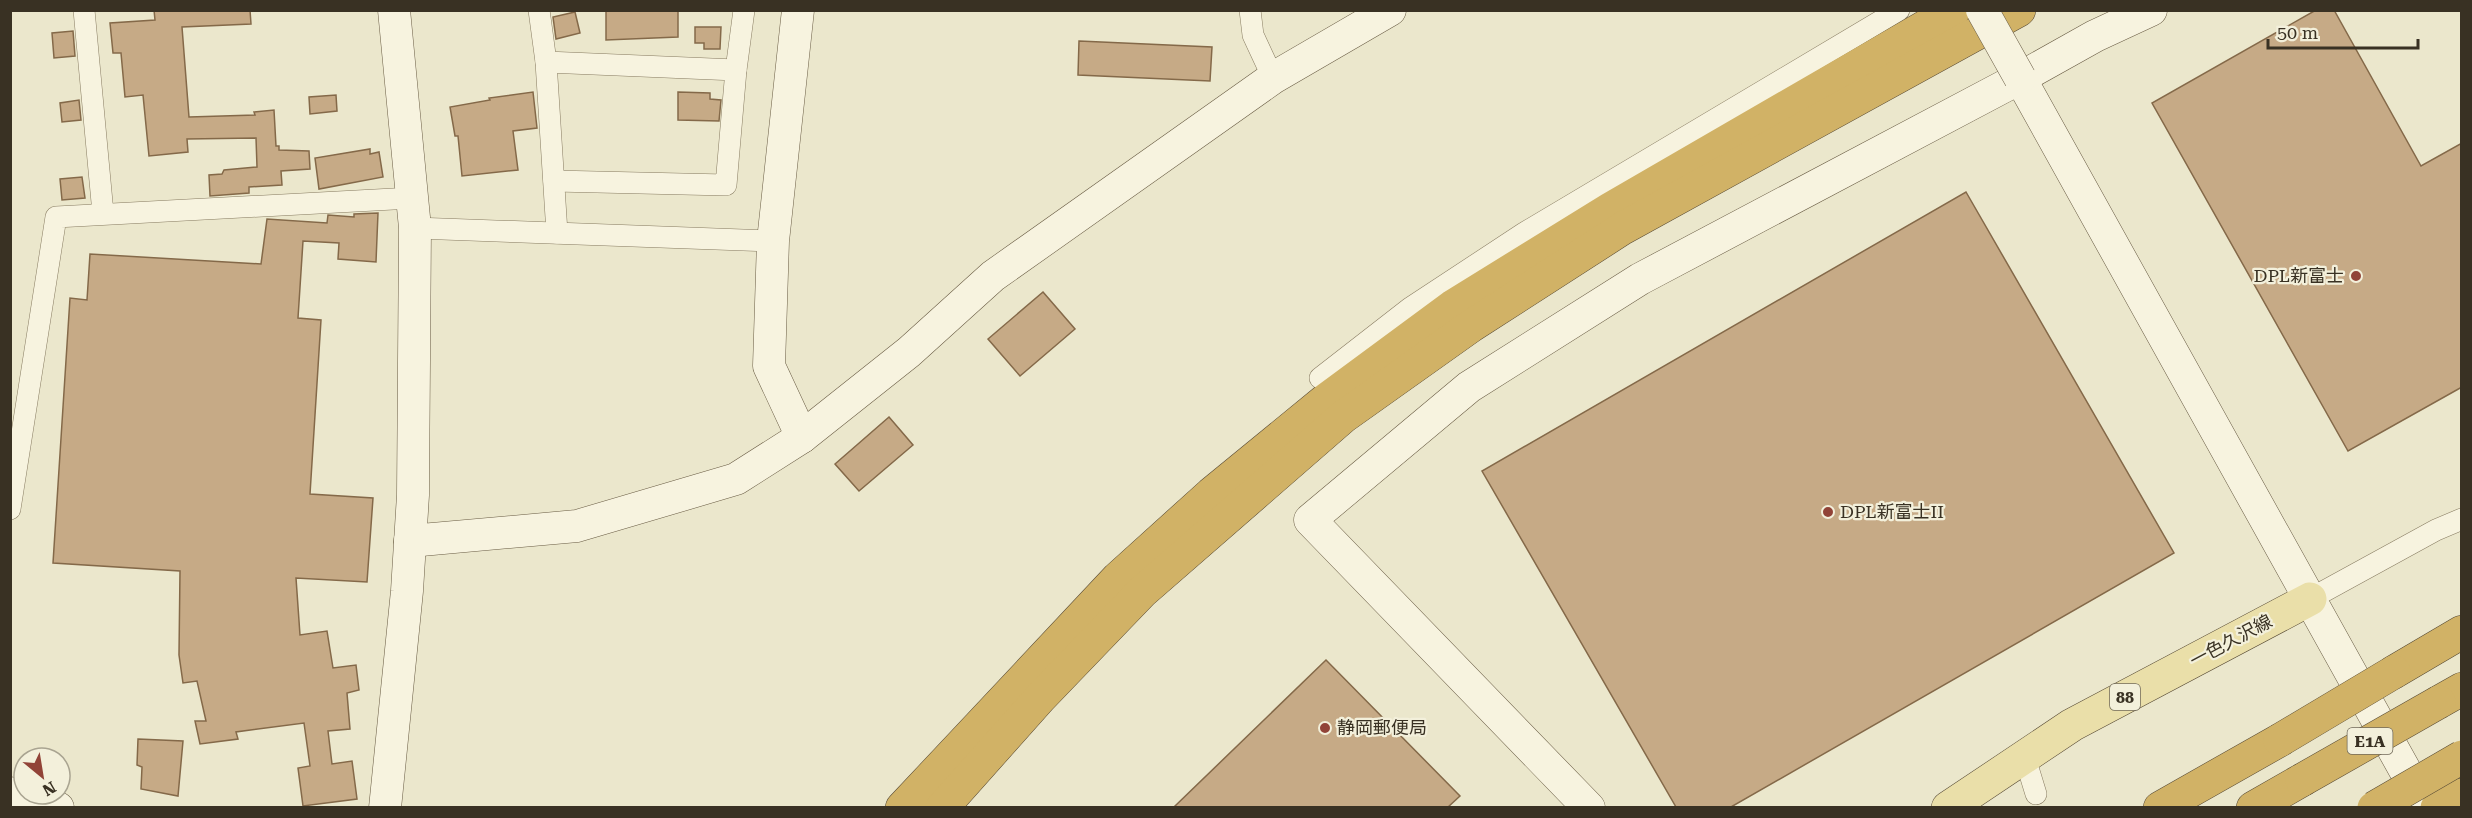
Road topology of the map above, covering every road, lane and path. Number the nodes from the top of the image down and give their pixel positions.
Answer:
1 (84, 10) edge
2 (394, 10) edge
3 (539, 10) edge
4 (744, 10) edge
5 (798, 10) edge
6 (1250, 10) edge
7 (1390, 10) edge
8 (1899, 10) edge
9 (1954, 10) edge
10 (1982, 10) edge
11 (2019, 10) edge
12 (2151, 10) edge
13 (546, 62) junction
14 (736, 70) junction
15 (1272, 78) junction
16 (2019, 78) junction
17 (554, 181) junction
18 (103, 213) junction
19 (414, 213) junction
20 (557, 233) junction
21 (773, 241) junction
22 (1320, 378) dead end
23 (802, 437) junction
24 (10, 509) edge
25 (2462, 519) edge
26 (410, 541) junction
27 (2310, 599) junction
28 (2462, 632) edge
29 (2450, 695) edge
30 (2462, 757) edge
31 (2025, 758) junction
32 (10, 794) edge
33 (2036, 794) dead end
34 (2462, 795) edge
35 (58, 807) edge
36 (385, 807) edge
37 (902, 807) edge
38 (942, 807) edge
39 (1589, 807) edge
40 (1947, 807) edge
41 (2160, 807) edge
42 (2253, 807) edge
43 (2374, 807) edge
44 (2426, 807) edge
45 (2437, 807) edge

1 - 18 street
2 - 19 street
3 - 13 street
4 - 14 street
5 - 21 street
6 - 15 street
7 - 15 street
8 - 22 street
9 - 37 highway
10 - 16 street, bridge
11 - 38 highway
12 - 16 street
13 - 14 street
13 - 17 street
14 - 17 street
15 - 23 street
16 - 27 street
16 - 39 street
17 - 20 street
18 - 19 street
18 - 24 street
19 - 20 street
19 - 26 street
20 - 21 street
21 - 23 street
23 - 26 street
25 - 27 street
26 - 36 street
27 - 31 main road, 一色久沢線 / 88
27 - 44 street
28 - 41 highway, bridge
29 - 42 highway, E1A, bridge
30 - 43 highway, bridge
31 - 33 street
31 - 40 main road, 一色久沢線 / 88
32 - 35 street
34 - 45 highway

